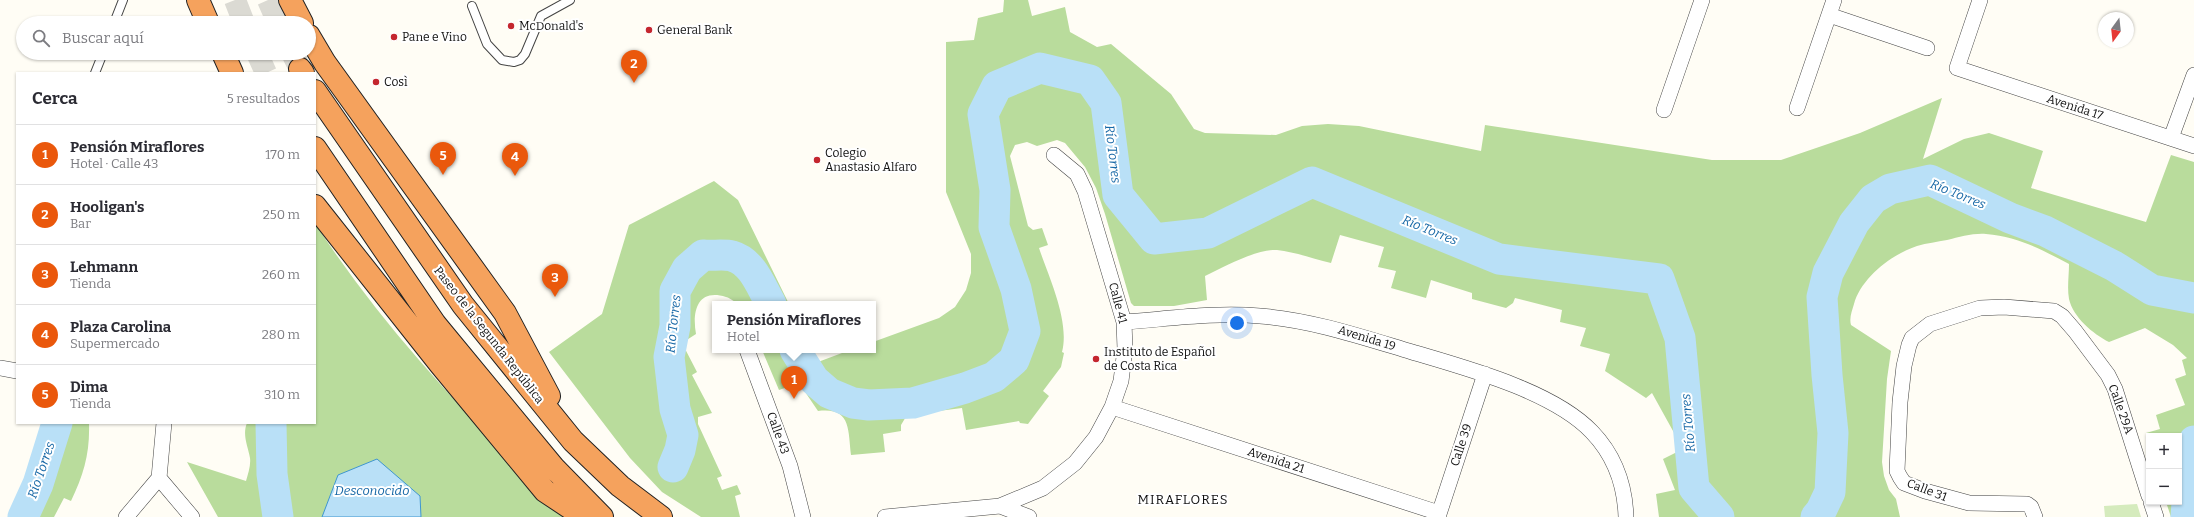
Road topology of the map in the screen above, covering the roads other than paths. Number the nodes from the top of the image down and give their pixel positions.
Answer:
1 (123, 0) edge
2 (198, 0) edge
3 (290, 0) edge
4 (570, 0) edge
5 (1702, 0) edge
6 (1834, 0) edge
7 (1980, 0) edge
8 (472, 6) dead end
9 (1829, 15) junction
10 (117, 16) edge
11 (205, 16) edge
12 (298, 16) edge
13 (316, 48) edge
14 (1927, 48) dead end
15 (100, 60) edge
16 (226, 60) edge
17 (95, 72) edge
18 (232, 72) edge
19 (2194, 75) edge
20 (316, 92) edge
21 (1797, 108) dead end
22 (1664, 110) dead end
23 (2171, 138) junction
24 (2194, 146) edge
25 (316, 149) edge
26 (1054, 155) dead end
27 (316, 207) edge
28 (1124, 322) junction
29 (748, 353) edge
30 (1904, 366) joint
31 (0, 368) edge
32 (16, 371) edge
33 (1485, 374) junction
34 (1112, 407) junction
35 (164, 424) edge
36 (573, 441) junction
37 (159, 478) junction
38 (2146, 487) edge
39 (2152, 505) edge
40 (1000, 506) junction
41 (1438, 515) edge
42 (126, 517) edge
43 (192, 517) edge
44 (584, 517) edge
45 (602, 517) edge
46 (661, 517) edge
47 (803, 517) edge
48 (885, 517) edge
49 (1029, 517) edge
50 (1626, 517) edge
51 (2035, 517) edge
52 (2156, 517) edge

1 - 10 lane
2 - 11 highway
3 - 12 highway
4 - 8 lane
5 - 22 street
6 - 9 street
7 - 23 street, Avenida 17
9 - 14 street
9 - 21 street
13 - 36 highway
15 - 17 lane
16 - 18 highway
19 - 23 street
20 - 36 highway, Paseo de la Segunda República
23 - 24 street, Avenida 17
25 - 45 highway
26 - 28 street, Calle 41
27 - 44 highway
28 - 33 street, Avenida 19
28 - 34 street, Calle 41
29 - 47 street, Calle 43
30 - 38 street, Calle 29A
30 - 51 street, Calle 31
31 - 32 street
33 - 41 street, Calle 39
33 - 50 street, Avenida 19
34 - 40 street, Calle 41
34 - 41 street, Avenida 21
35 - 37 street
36 - 46 highway, Paseo de la Segunda República
37 - 42 street
37 - 43 street
39 - 52 street
40 - 48 street
40 - 49 street

